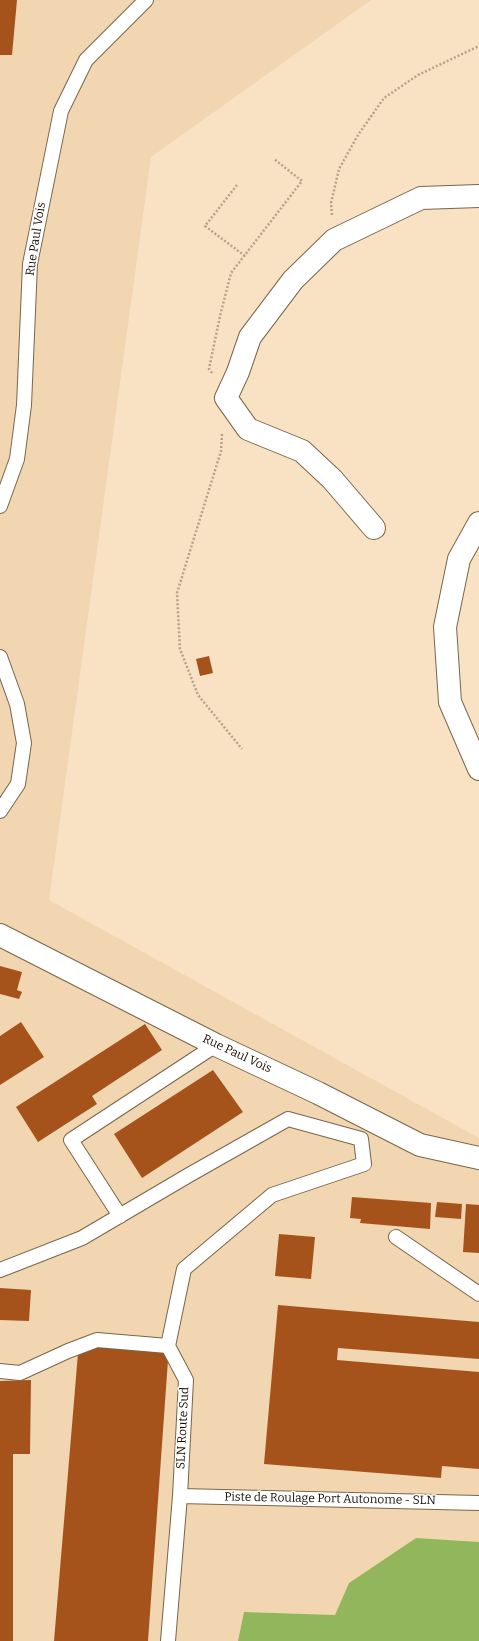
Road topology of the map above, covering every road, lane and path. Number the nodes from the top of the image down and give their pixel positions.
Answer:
1 (146, 0) edge
2 (479, 46) edge
3 (274, 159) dead end
4 (237, 185) dead end
5 (479, 196) edge
6 (334, 240) junction
7 (245, 256) junction
8 (226, 398) junction
9 (0, 506) edge
10 (479, 523) edge
11 (374, 528) dead end
12 (0, 658) edge
13 (242, 749) dead end
14 (479, 769) edge
15 (0, 811) edge
16 (0, 935) edge
17 (216, 1045) junction
18 (479, 1158) edge
19 (120, 1216) junction
20 (396, 1237) dead end
21 (0, 1270) edge
22 (479, 1294) edge
23 (168, 1346) junction
24 (0, 1371) edge
25 (180, 1496) junction
26 (479, 1503) edge
27 (168, 1641) edge

1 - 9 lane, Rue Paul Vois
2 - 6 path
3 - 7 path
4 - 7 path
5 - 6 street
6 - 8 street
7 - 8 path
8 - 11 street
8 - 13 path
10 - 14 street
12 - 15 lane
16 - 17 street, Rue Paul Vois
17 - 18 street, Rue Paul Vois
17 - 19 lane
19 - 21 lane
19 - 23 lane
20 - 22 lane
23 - 24 lane
23 - 25 lane, SLN Route Sud
25 - 26 lane, Piste de Roulage Port Autonome - SLN
25 - 27 lane, SLN Route Sud

